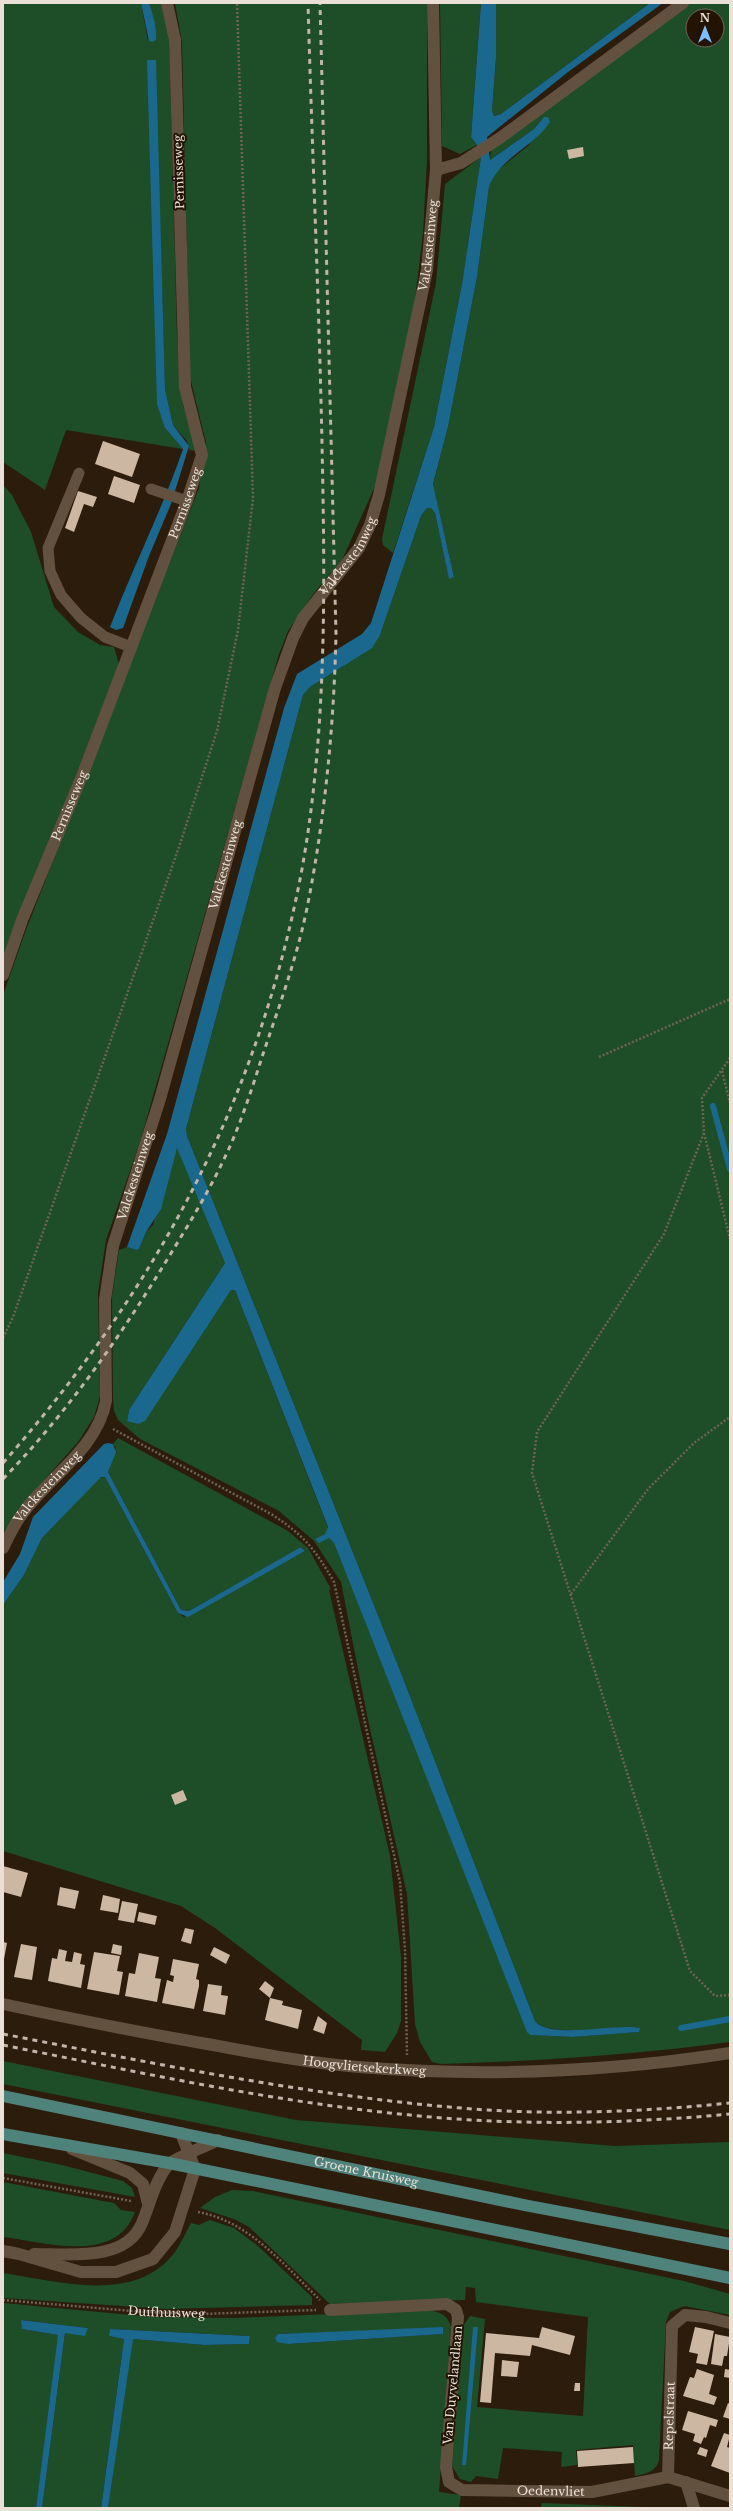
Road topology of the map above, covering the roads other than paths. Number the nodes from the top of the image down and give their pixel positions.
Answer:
1 (167, 3) edge
2 (433, 3) edge
3 (683, 3) edge
4 (436, 170) junction
5 (79, 473) dead end
6 (151, 489) dead end
7 (182, 499) junction
8 (132, 647) junction
9 (3, 976) edge
10 (3, 1548) edge
11 (3, 2004) edge
12 (730, 2053) edge
13 (3, 2096) edge
14 (181, 2133) junction
15 (3, 2134) edge
16 (218, 2140) junction
17 (61, 2145) junction
18 (189, 2155) junction
19 (169, 2163) junction
20 (195, 2169) junction
21 (148, 2204) junction
22 (730, 2244) edge
23 (3, 2251) edge
24 (19, 2254) junction
25 (730, 2278) edge
26 (330, 2310) road end
27 (730, 2323) edge
28 (446, 2467) joint
29 (668, 2477) junction
30 (686, 2482) junction
31 (730, 2496) edge
32 (694, 2508) edge

1 - 7 street, Pernisseweg
2 - 4 street, Valckesteinweg
3 - 4 street
4 - 10 street, Valckesteinweg
5 - 8 lane
6 - 7 lane
7 - 8 street, Pernisseweg
8 - 9 street, Pernisseweg
11 - 12 street, Hoogvlietsekerkweg
13 - 14 main road, Groene Kruisweg
14 - 16 main road, Groene Kruisweg
14 - 18 street
15 - 17 main road
16 - 18 street
16 - 22 main road, Groene Kruisweg
17 - 19 main road
17 - 21 street
18 - 19 street
18 - 20 street
19 - 20 main road
19 - 21 street
20 - 24 street
20 - 25 main road
21 - 24 street
23 - 24 street
26 - 28 street, Van Duyvelandlaan
27 - 29 street, Repelstraat
28 - 29 street, Oedenvliet
29 - 30 street
30 - 31 street
30 - 32 street

